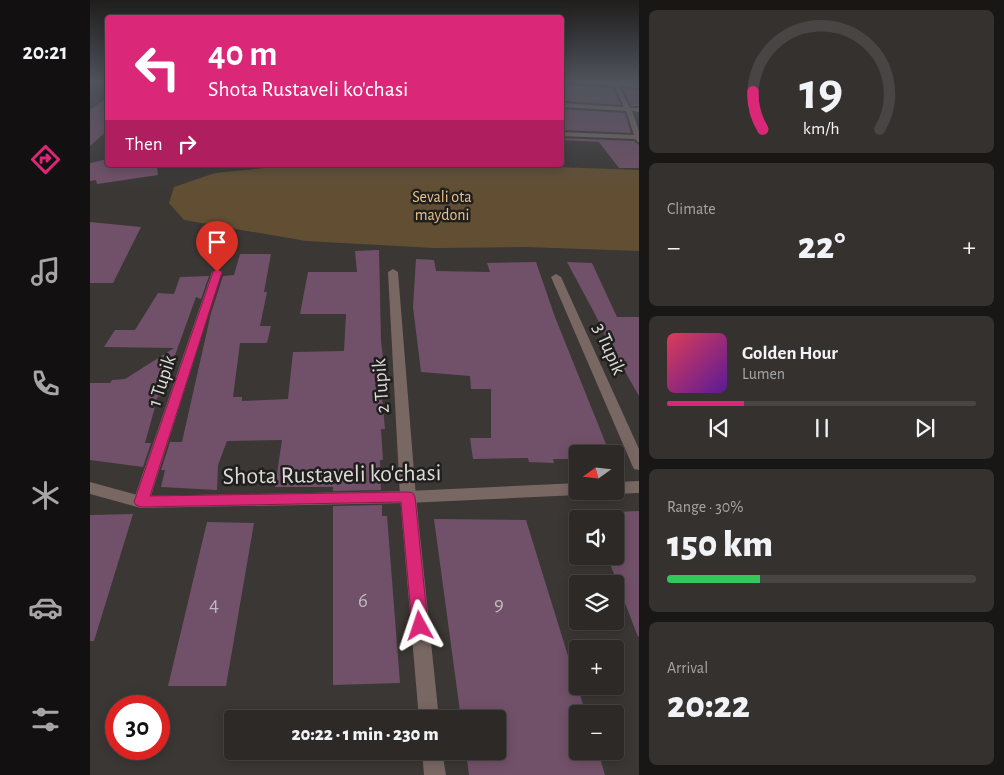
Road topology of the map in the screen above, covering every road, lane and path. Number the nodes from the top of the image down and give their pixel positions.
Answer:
1 (631, 117) edge
2 (564, 134) edge
3 (638, 139) edge
4 (217, 272) dead end
5 (393, 272) dead end
6 (556, 277) dead end
7 (639, 465) edge
8 (639, 486) edge
9 (624, 487) edge
10 (90, 488) edge
11 (569, 489) edge
12 (408, 497) junction
13 (141, 502) junction
14 (428, 710) edge
15 (433, 760) edge
16 (435, 775) edge

1 - 3 street
2 - 3 street
4 - 13 street, 1 Tupik
5 - 12 street, 2 Tupik
6 - 7 street, 3 Tupik
8 - 9 street
10 - 13 street, Shota Rustaveli ko'chasi
11 - 12 street, Shota Rustaveli ko'chasi
12 - 13 street, Shota Rustaveli ko'chasi
12 - 14 street, 2 Tupik
15 - 16 street

